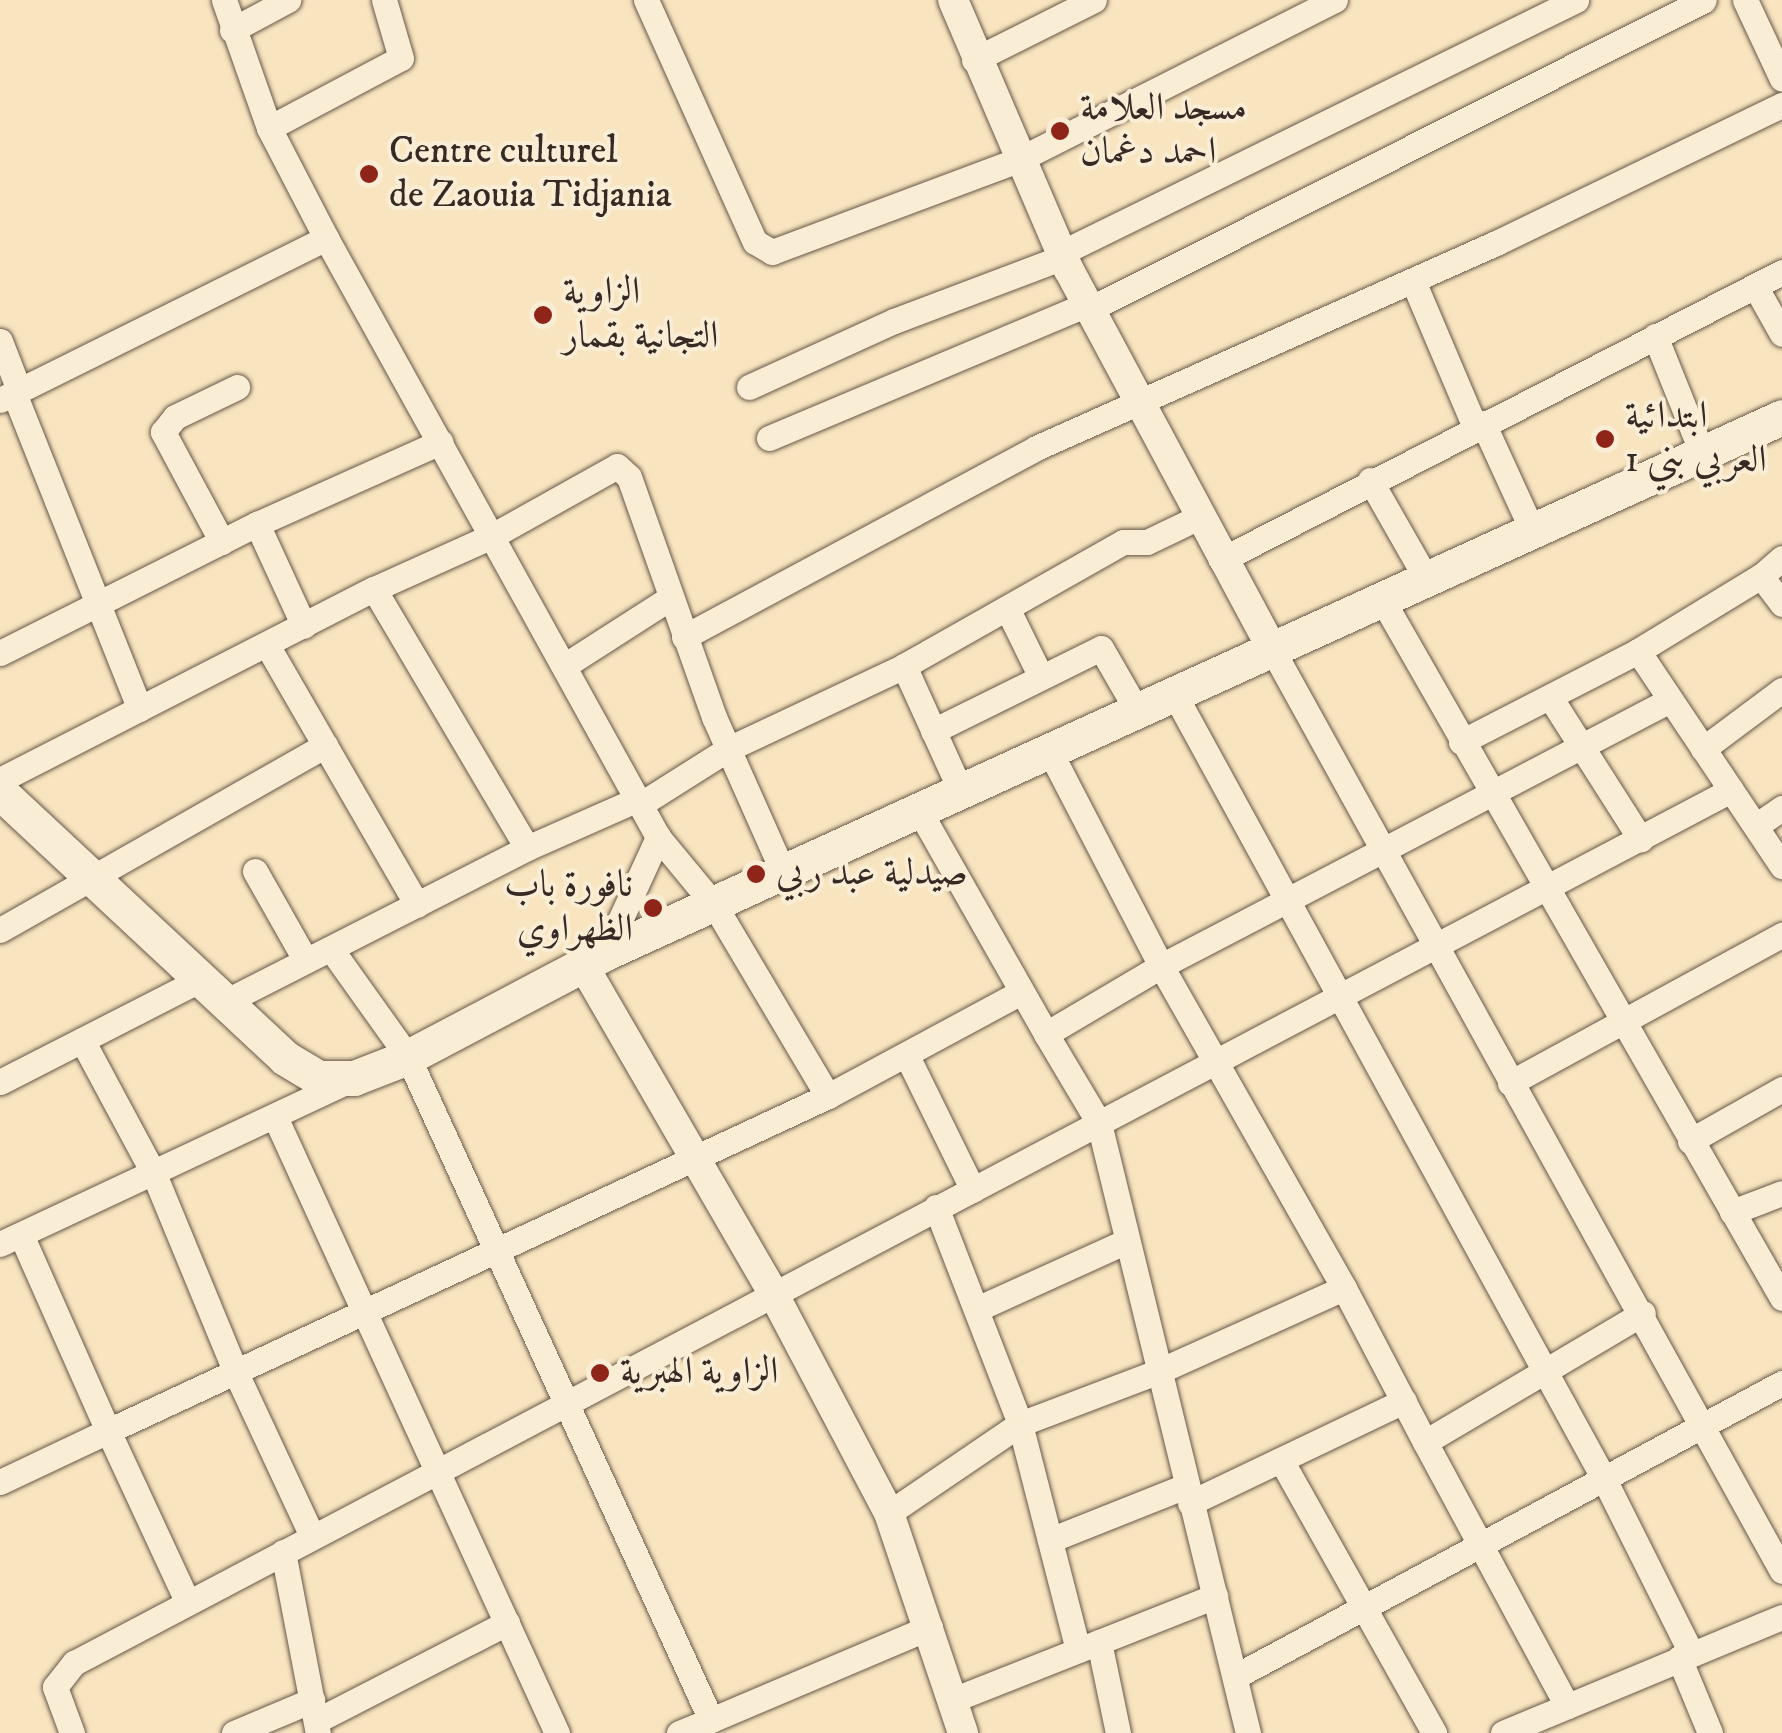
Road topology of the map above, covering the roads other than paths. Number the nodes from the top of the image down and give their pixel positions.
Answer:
1 (224, 0) edge
2 (288, 0) edge
3 (384, 0) edge
4 (646, 0) edge
5 (953, 0) edge
6 (1094, 0) edge
7 (1336, 0) edge
8 (1576, 0) edge
9 (1704, 0) edge
10 (1745, 0) edge
11 (232, 30) junction
12 (974, 60) junction
13 (1782, 79) edge
14 (1782, 105) edge
15 (268, 128) junction
16 (1018, 160) junction
17 (326, 238) junction
18 (1062, 255) junction
19 (1782, 272) edge
20 (1413, 280) junction
21 (1756, 286) junction
22 (1088, 306) junction
23 (1782, 334) edge
24 (1655, 336) junction
25 (0, 341) edge
26 (237, 386) dead end
27 (749, 387) dead end
28 (11, 394) edge
29 (1140, 404) junction
30 (1782, 417) edge
31 (1479, 425) junction
32 (769, 438) dead end
33 (440, 442) junction
34 (1702, 453) junction
35 (1370, 480) junction
36 (1199, 517) junction
37 (257, 524) junction
38 (1532, 530) junction
39 (492, 536) junction
40 (222, 542) junction
41 (1782, 558) edge
42 (1221, 560) junction
43 (1761, 576) junction
44 (1427, 580) junction
45 (374, 590) junction
46 (670, 598) junction
47 (1383, 601) junction
48 (98, 604) junction
49 (1782, 604) edge
50 (1007, 608) junction
51 (304, 626) junction
52 (684, 637) junction
53 (267, 644) junction
54 (1273, 651) junction
55 (1638, 651) junction
56 (0, 653) edge
57 (564, 666) junction
58 (904, 666) junction
59 (1041, 677) junction
60 (1782, 690) edge
61 (1176, 697) junction
62 (1550, 697) junction
63 (1670, 700) junction
64 (140, 709) junction
65 (1139, 714) junction
66 (934, 731) junction
67 (1462, 742) junction
68 (325, 745) junction
69 (1582, 748) junction
70 (728, 749) junction
71 (1704, 749) junction
72 (1051, 754) junction
73 (0, 780) edge
74 (1731, 790) junction
75 (0, 792) edge
76 (962, 794) junction
77 (1494, 796) junction
78 (640, 801) junction
79 (1782, 808) edge
80 (920, 812) junction
81 (1756, 826) junction
82 (658, 837) junction
83 (1641, 840) junction
84 (527, 848) junction
85 (1387, 851) junction
86 (1782, 866) edge
87 (256, 871) dead end
88 (784, 874) junction
89 (90, 879) junction
90 (1544, 890) junction
91 (1286, 903) junction
92 (417, 904) junction
93 (715, 906) junction
94 (0, 930) edge
95 (1782, 936) edge
96 (1439, 944) junction
97 (330, 949) junction
98 (594, 959) junction
99 (306, 961) junction
100 (1160, 966) junction
101 (208, 992) junction
102 (1021, 992) junction
103 (1339, 995) junction
104 (1623, 1023) junction
105 (1046, 1034) junction
106 (82, 1040) junction
107 (908, 1056) junction
108 (408, 1057) junction
109 (1218, 1061) junction
110 (354, 1078) junction
111 (0, 1082) edge
112 (1510, 1083) junction
113 (1782, 1089) edge
114 (828, 1096) junction
115 (276, 1119) junction
116 (1098, 1123) junction
117 (1690, 1141) junction
118 (692, 1155) junction
119 (154, 1174) junction
120 (973, 1190) junction
121 (1782, 1193) edge
122 (936, 1207) junction
123 (1732, 1212) junction
124 (10, 1240) edge
125 (1127, 1241) junction
126 (496, 1246) junction
127 (1344, 1288) junction
128 (773, 1293) junction
129 (1782, 1298) edge
130 (979, 1308) junction
131 (1643, 1313) junction
132 (363, 1314) junction
133 (1157, 1372) junction
134 (236, 1374) junction
135 (1546, 1375) junction
136 (1782, 1383) edge
137 (1404, 1401) junction
138 (565, 1406) junction
139 (1020, 1424) junction
140 (1702, 1424) junction
141 (108, 1431) junction
142 (1425, 1442) junction
143 (1281, 1460) junction
144 (436, 1472) junction
145 (1604, 1479) junction
146 (0, 1482) edge
147 (1188, 1495) junction
148 (889, 1513) junction
149 (312, 1536) junction
150 (1050, 1540) junction
151 (1484, 1544) junction
152 (282, 1552) junction
153 (1782, 1571) edge
154 (1215, 1596) junction
155 (188, 1600) junction
156 (1367, 1607) junction
157 (1782, 1617) edge
158 (506, 1623) junction
159 (930, 1627) junction
160 (1089, 1646) junction
161 (1685, 1656) junction
162 (1236, 1676) junction
163 (955, 1699) junction
164 (1560, 1717) edge
165 (315, 1718) edge
166 (712, 1720) junction
167 (1246, 1732) edge
168 (72, 1733) edge
169 (234, 1733) edge
170 (557, 1733) edge
171 (679, 1733) edge
172 (962, 1733) edge
173 (1118, 1733) edge
174 (1434, 1733) edge
175 (1503, 1733) edge
176 (1710, 1733) edge

1 - 11 street
2 - 11 street
3 - 15 street
4 - 16 street
5 - 12 street
6 - 12 street
7 - 16 street
8 - 18 street
9 - 22 street
10 - 13 street
11 - 15 street
12 - 16 street
14 - 20 street
15 - 17 street
16 - 18 street
17 - 28 street
17 - 33 street
18 - 22 street
18 - 27 street
19 - 21 street
20 - 29 street
20 - 31 street
21 - 23 street
21 - 24 street
22 - 29 street
22 - 32 street
24 - 31 street
24 - 34 street
25 - 28 street
26 - 40 street
28 - 48 street
29 - 36 street
29 - 52 street
30 - 34 main road
31 - 35 street
31 - 38 street
33 - 37 street
33 - 39 street
34 - 38 main road
35 - 42 street
35 - 44 street
36 - 42 street
36 - 50 street
37 - 40 street
37 - 51 street
38 - 44 main road
39 - 45 street
39 - 46 street
39 - 57 street
40 - 48 street
41 - 43 street
42 - 54 street
43 - 49 street
43 - 55 street
44 - 47 main road
45 - 51 street
45 - 84 street
46 - 52 street
46 - 57 street
47 - 54 main road
47 - 67 street
48 - 56 street
48 - 64 street
50 - 58 street
50 - 59 street
51 - 53 street
52 - 70 street
53 - 64 street
53 - 68 street
54 - 61 main road
54 - 85 street
55 - 62 street
55 - 63 street
57 - 78 street
58 - 66 street
58 - 70 street
59 - 65 street
59 - 66 street
60 - 71 street
61 - 65 main road
61 - 91 street
62 - 67 street
62 - 69 street
63 - 69 street
63 - 71 street
64 - 73 street
65 - 72 main road
66 - 76 street
67 - 77 street
68 - 89 street
68 - 92 street
69 - 77 street
69 - 83 street
70 - 78 street
70 - 88 street
71 - 74 street
72 - 76 main road
72 - 100 street
74 - 81 street
74 - 83 street
75 - 89 main road
76 - 80 main road
77 - 85 street
77 - 90 street
78 - 82 street
78 - 84 street
79 - 81 street
80 - 88 main road
80 - 102 street
81 - 86 street
82 - 93 street
82 - 98 street
83 - 90 street
84 - 92 street
85 - 91 street
85 - 96 street
87 - 99 street
88 - 93 main road
89 - 94 street
89 - 101 main road
90 - 96 street
90 - 104 street
91 - 100 street
91 - 103 street
92 - 97 street
93 - 98 main road
93 - 114 street
95 - 104 street
96 - 103 street
96 - 112 street
97 - 99 street
97 - 108 street
98 - 108 main road
98 - 118 street
99 - 101 street
100 - 105 street
100 - 109 street
101 - 106 street
101 - 110 main road
102 - 105 street
102 - 107 street
103 - 109 street
103 - 135 street
104 - 112 street
104 - 117 street
105 - 116 street
106 - 111 street
106 - 119 street
107 - 114 street
107 - 120 street
108 - 110 main road
108 - 126 street
109 - 116 street
109 - 127 street
110 - 115 street
112 - 131 street
113 - 117 street
114 - 118 street
115 - 119 street
115 - 132 street
116 - 120 street
116 - 125 street
117 - 123 street
118 - 126 street
118 - 128 street
119 - 124 street
119 - 134 street
120 - 122 street
121 - 123 street
122 - 128 street
122 - 130 street
123 - 129 street
124 - 141 street
125 - 130 street
125 - 133 street
126 - 132 street
126 - 138 street
127 - 133 street
127 - 137 street
128 - 138 street
128 - 148 street
130 - 139 street
131 - 135 street
131 - 140 street
132 - 134 street
132 - 144 street
133 - 139 street
133 - 147 street
134 - 141 street
134 - 149 street
135 - 142 street
135 - 145 street
136 - 140 street
137 - 142 street
137 - 143 street
138 - 144 street
138 - 166 street
139 - 148 street
139 - 150 street
140 - 145 street
140 - 153 street
141 - 146 street
141 - 155 street
142 - 151 street
143 - 147 street
143 - 156 street
144 - 149 street
144 - 158 street
145 - 151 street
145 - 161 street
147 - 150 street
147 - 154 street
148 - 159 street
149 - 152 street
150 - 160 street
151 - 156 street
151 - 164 street
152 - 155 street
152 - 165 street
154 - 160 street
154 - 162 street
155 - 168 street
156 - 162 street
156 - 174 street
157 - 161 street
158 - 165 street
158 - 170 street
159 - 163 street
159 - 166 street
160 - 163 street
160 - 173 street
161 - 164 street
161 - 176 street
162 - 167 street
163 - 172 street
164 - 175 street
165 - 169 street
166 - 171 street

